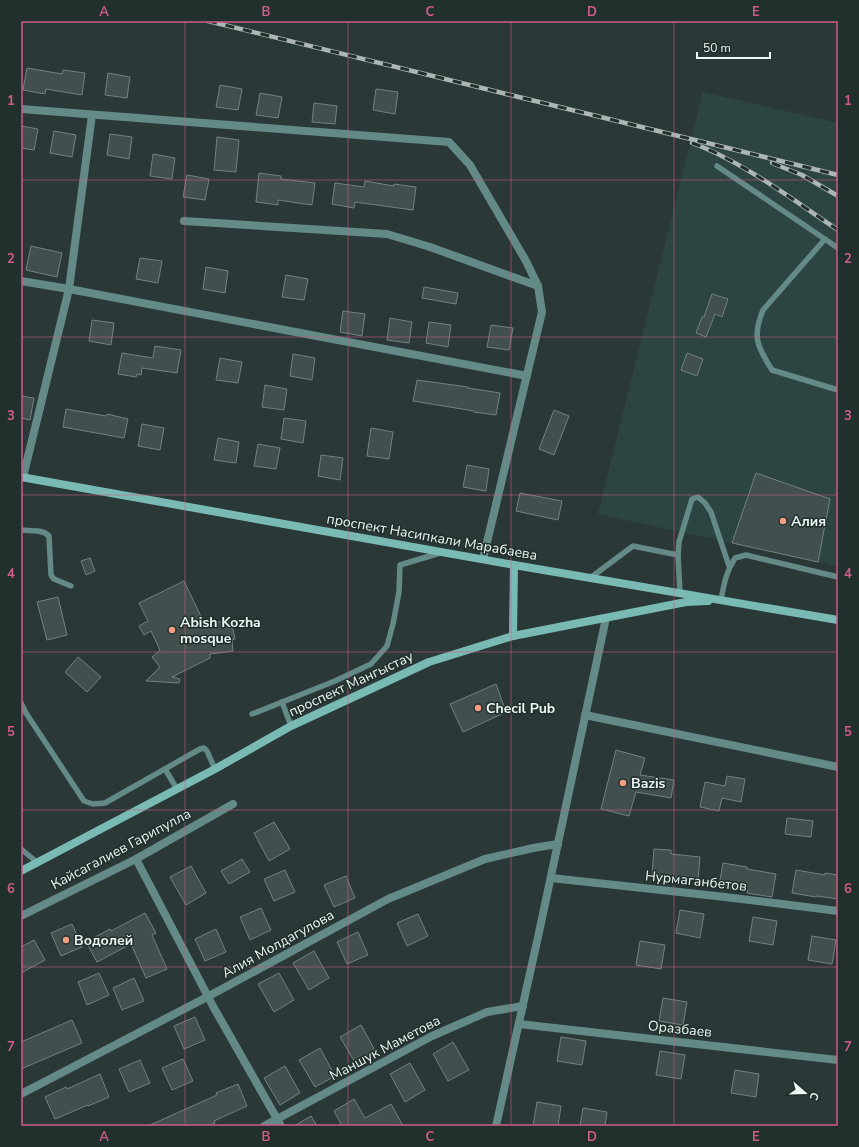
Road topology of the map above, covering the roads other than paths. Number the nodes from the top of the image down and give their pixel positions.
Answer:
1 (21, 109) edge
2 (92, 115) junction
3 (717, 166) dead end
4 (184, 221) dead end
5 (824, 239) junction
6 (838, 248) edge
7 (21, 281) edge
8 (538, 286) junction
9 (69, 289) junction
10 (527, 376) junction
11 (838, 390) edge
12 (22, 477) edge
13 (21, 530) edge
14 (442, 552) junction
15 (678, 556) junction
16 (483, 559) junction
17 (514, 565) junction
18 (729, 566) junction
19 (838, 577) edge
20 (590, 578) junction
21 (71, 586) dead end
22 (680, 593) junction
23 (721, 600) junction
24 (606, 618) junction
25 (838, 620) edge
26 (513, 636) junction
27 (282, 702) junction
28 (21, 703) edge
29 (252, 714) dead end
30 (585, 715) junction
31 (291, 726) junction
32 (165, 768) junction
33 (838, 768) edge
34 (215, 769) junction
35 (177, 790) junction
36 (233, 804) dead end
37 (558, 844) junction
38 (21, 849) edge
39 (136, 858) junction
40 (38, 863) junction
41 (21, 871) edge
42 (551, 878) junction
43 (838, 910) edge
44 (21, 916) edge
45 (209, 996) junction
46 (523, 1006) junction
47 (519, 1024) junction
48 (838, 1060) edge
49 (21, 1094) edge
50 (279, 1123) edge
51 (264, 1126) edge
52 (496, 1126) edge

1 - 2 street
2 - 8 street
2 - 9 street
3 - 5 lane
4 - 8 street
5 - 6 lane
5 - 11 lane
7 - 9 street
8 - 10 street
9 - 10 street
9 - 12 street
10 - 16 street
12 - 14 street, проспект Насипкали Марабаева
13 - 21 lane
14 - 16 street, проспект Насипкали Марабаева
14 - 27 lane
15 - 18 lane
15 - 20 lane
15 - 22 lane
16 - 17 street, проспект Насипкали Марабаева
17 - 20 street, проспект Насипкали Марабаева
17 - 26 street
18 - 19 lane
18 - 23 lane
20 - 22 street, проспект Насипкали Марабаева
22 - 23 street, проспект Насипкали Марабаева
23 - 24 street, проспект Мангыстау
23 - 25 street, проспект Насипкали Марабаева
24 - 26 street, проспект Мангыстау
24 - 30 street
26 - 31 street, проспект Мангыстау
27 - 29 lane
27 - 31 lane
28 - 32 lane
30 - 33 street
30 - 37 street
31 - 34 street, проспект Мангыстау
32 - 34 lane
32 - 35 lane
34 - 35 street, проспект Мангыстау
35 - 40 street, проспект Мангыстау
36 - 39 street, Кайсагалиев Гарипулла
37 - 42 street
37 - 45 street, Алия Молдагулова
38 - 40 lane
39 - 44 street, Кайсагалиев Гарипулла
39 - 45 street
40 - 41 street, проспект Мангыстау
42 - 43 street, Нурмаганбетов
42 - 46 street
45 - 49 street, Алия Молдагулова
45 - 50 street
46 - 47 street
46 - 50 street, Маншук Маметова
47 - 48 street, Оразбаев
47 - 52 street
50 - 51 street, Маншук Маметова

